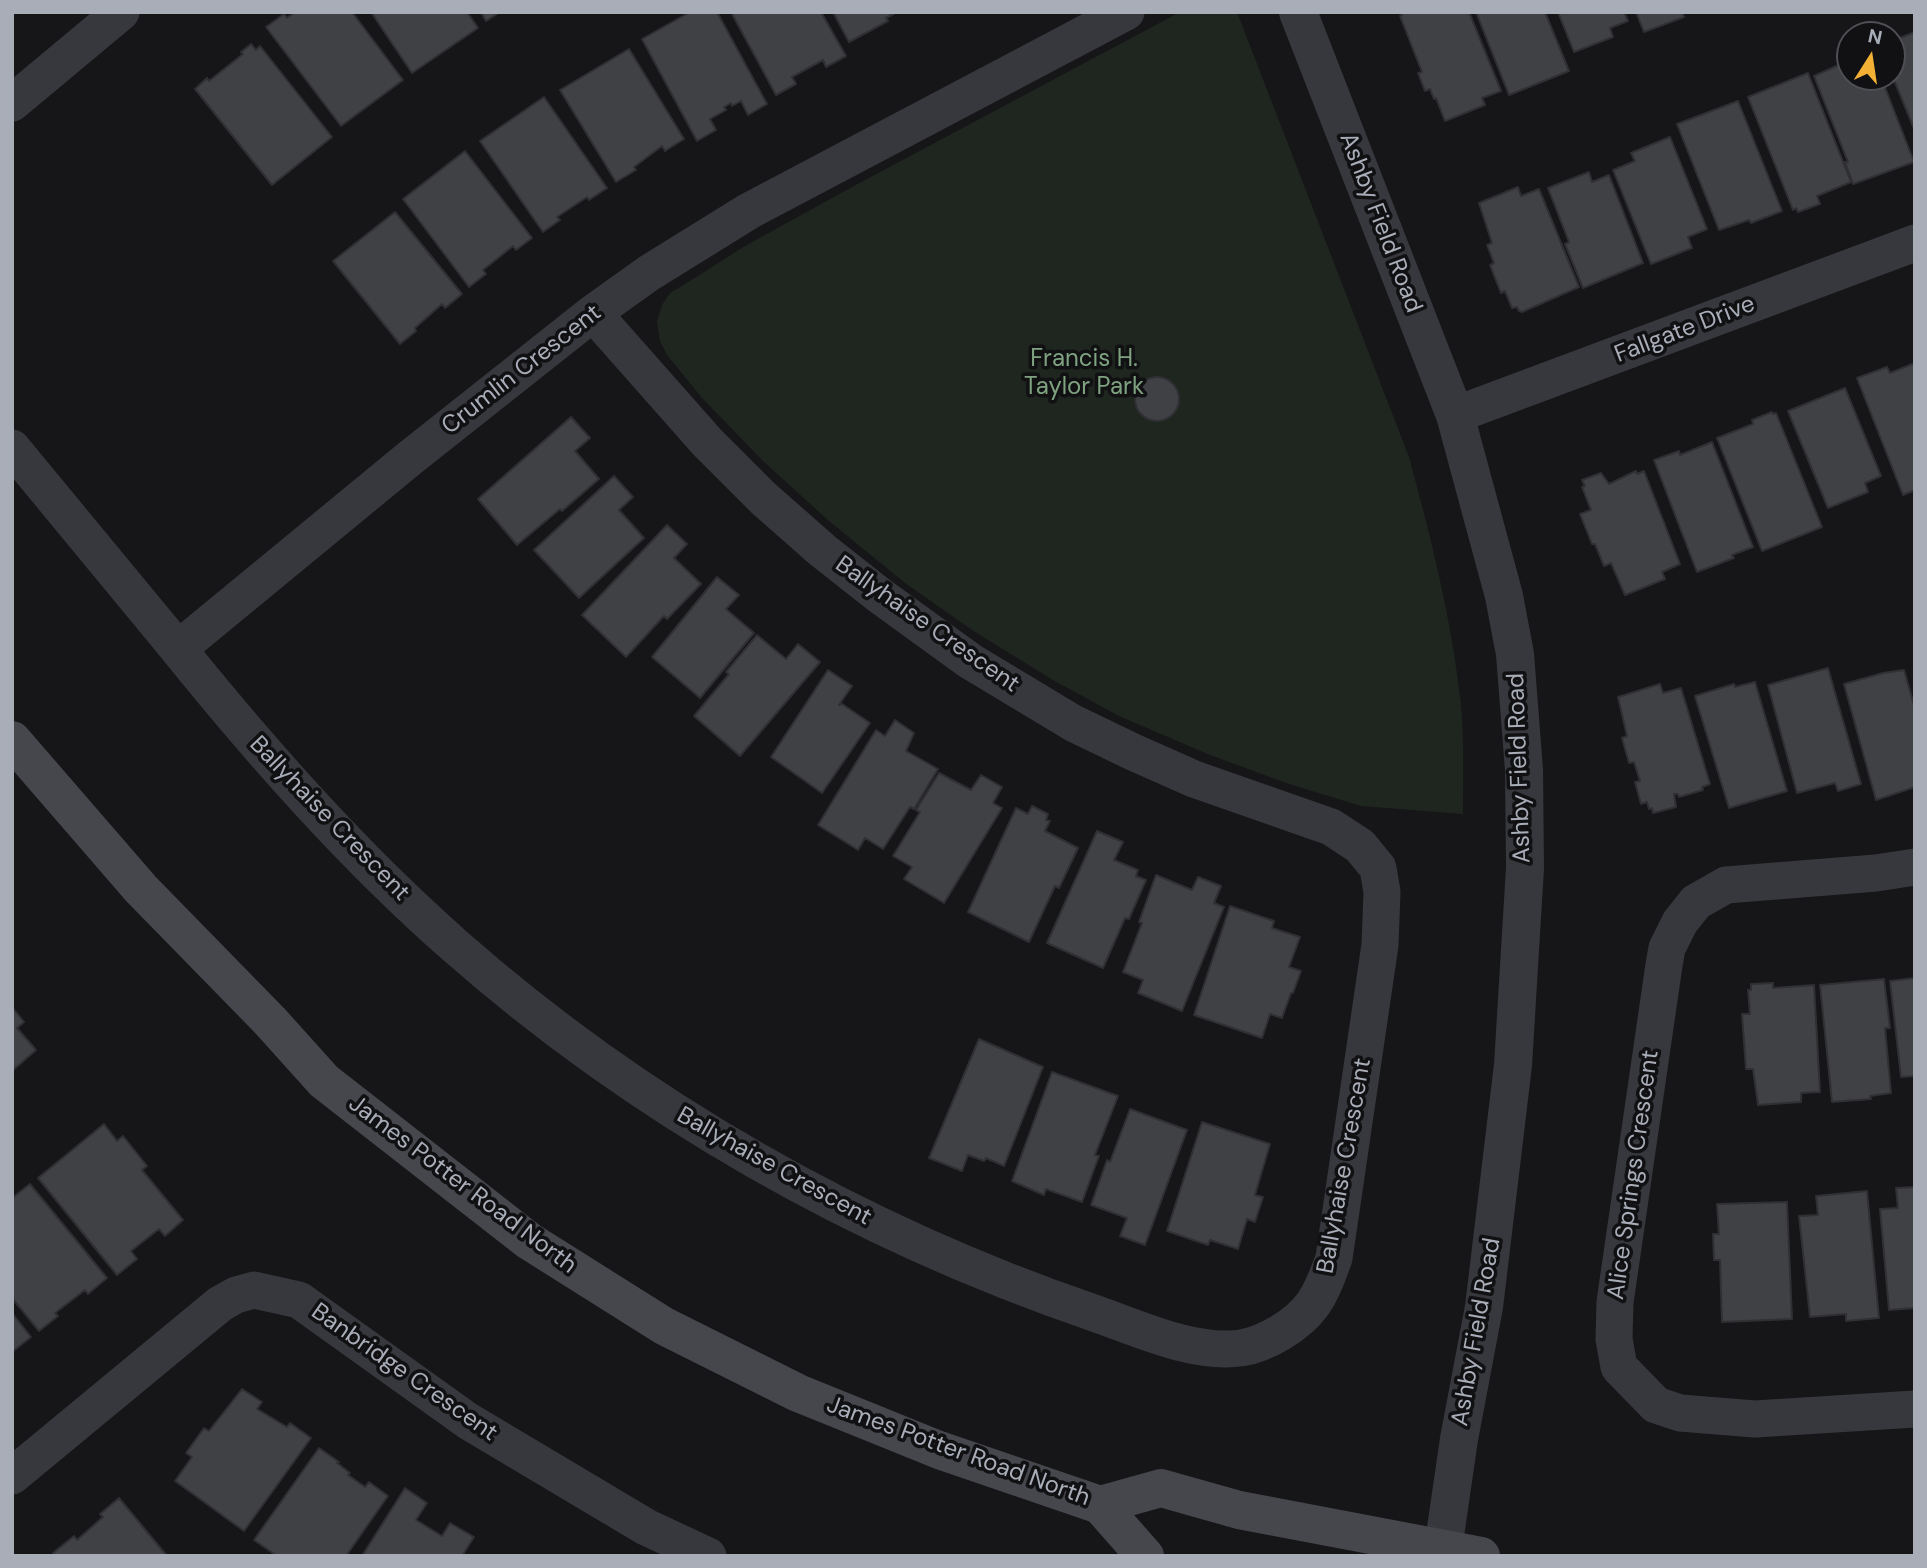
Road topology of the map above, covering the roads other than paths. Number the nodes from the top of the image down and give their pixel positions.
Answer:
1 (121, 12) edge
2 (1126, 12) edge
3 (1298, 12) edge
4 (12, 103) edge
5 (1915, 243) edge
6 (593, 313) junction
7 (1455, 415) junction
8 (12, 448) edge
9 (178, 649) junction
10 (12, 740) edge
11 (1915, 867) edge
12 (1915, 1409) edge
13 (12, 1476) edge
14 (1100, 1505) junction
15 (1443, 1552) edge
16 (708, 1556) edge
17 (1144, 1556) edge
18 (1481, 1556) edge

1 - 4 street
2 - 6 street, Crumlin Crescent
3 - 7 street, Ashby Field Road
5 - 7 street, Fallgate Drive
6 - 9 street, Crumlin Crescent
6 - 9 street, Ballyhaise Crescent
7 - 15 street, Ashby Field Road
8 - 9 street
10 - 14 main road, James Potter Road North
11 - 12 street, Alice Springs Crescent
13 - 16 street, Banbridge Crescent
14 - 15 main road
14 - 17 main road
15 - 18 main road

